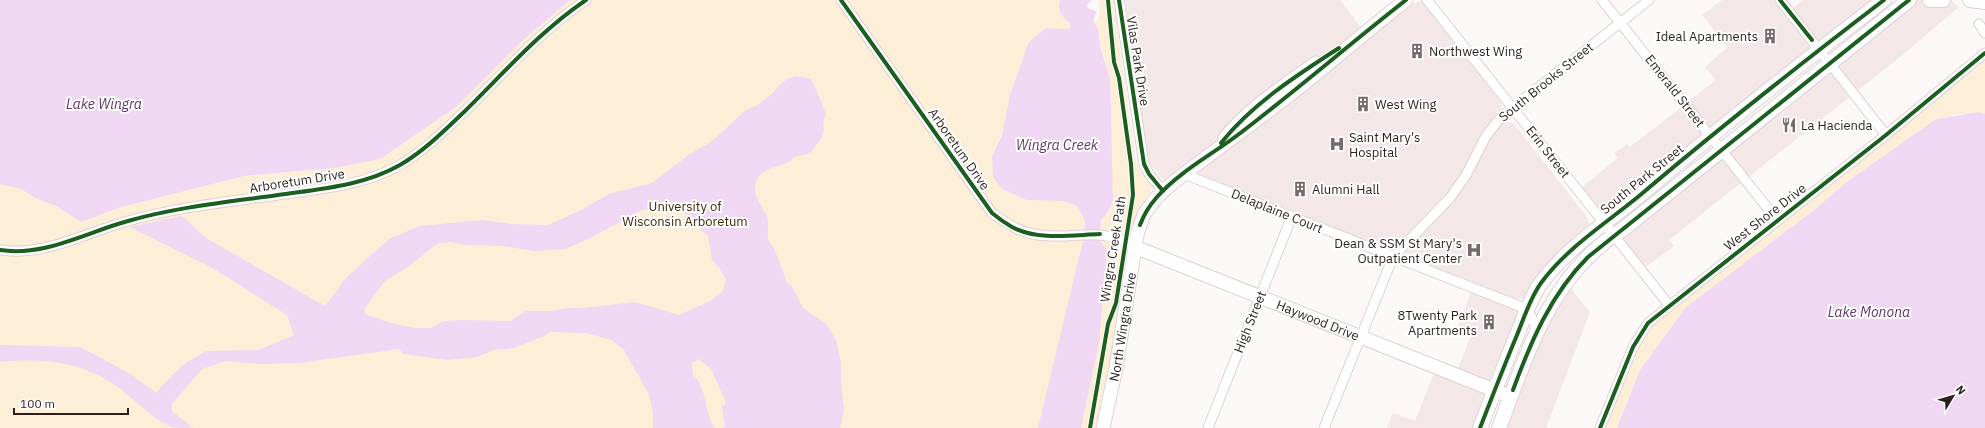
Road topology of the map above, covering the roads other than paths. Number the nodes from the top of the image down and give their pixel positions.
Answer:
1 (586, 0) edge
2 (841, 0) edge
3 (1119, 0) edge
4 (1406, 0) edge
5 (1427, 0) edge
6 (1602, 0) edge
7 (1649, 0) edge
8 (1780, 0) edge
9 (1884, 0) edge
10 (1909, 0) edge
11 (1930, 0) edge
12 (1943, 0) edge
13 (1970, 0) edge
14 (1985, 2) edge
15 (1621, 22) junction
16 (1979, 24) dead end
17 (1985, 33) edge
18 (1820, 50) junction
19 (1985, 54) edge
20 (1830, 64) junction
21 (1513, 108) junction
22 (1886, 134) junction
23 (1710, 137) junction
24 (1721, 150) junction
25 (1184, 174) junction
26 (1163, 191) junction
27 (1292, 216) junction
28 (1777, 220) junction
29 (1604, 222) junction
30 (1614, 235) junction
31 (1130, 244) junction
32 (0, 250) edge
33 (1393, 257) junction
34 (1260, 298) junction
35 (1669, 305) junction
36 (1526, 311) junction
37 (1537, 331) junction
38 (1360, 338) junction
39 (1494, 391) junction
40 (1511, 397) junction
41 (1103, 428) edge
42 (1208, 428) edge
43 (1324, 428) edge
44 (1480, 428) edge
45 (1499, 428) edge
46 (1600, 428) edge

1 - 32 street, Arboretum Drive
2 - 31 street, Arboretum Drive
3 - 26 street, Vilas Park Drive
4 - 25 street, North Wingra Drive
5 - 21 street, Erin Street
6 - 15 street, Emerald Street
7 - 15 street, South Brooks Street
8 - 18 street
9 - 18 main road, South Park Street
10 - 20 main road, South Park Street
11 - 12 main road
13 - 14 main road
15 - 21 street, South Brooks Street
15 - 23 street, Emerald Street
16 - 17 street
18 - 20 street
18 - 23 main road, South Park Street
19 - 22 street, West Shore Drive
20 - 22 street
20 - 24 main road, South Park Street
21 - 29 street, Erin Street
21 - 33 street, South Brooks Street
22 - 28 street, West Shore Drive
23 - 24 street, Emerald Street
23 - 29 main road, South Park Street
24 - 28 street, Emerald Street
24 - 30 main road, South Park Street
25 - 26 street, North Wingra Drive
25 - 27 street, Delaplaine Court
26 - 31 street, North Wingra Drive
27 - 33 street, Delaplaine Court
27 - 34 street, High Street
28 - 35 street, West Shore Drive
29 - 30 street, Erin Street
29 - 36 main road, South Park Street
30 - 35 street, Erin Street
30 - 37 main road, South Park Street
31 - 34 street, Haywood Drive
31 - 41 street, North Wingra Drive
33 - 36 street, Delaplaine Court
33 - 38 street, South Brooks Street
34 - 38 street, Haywood Drive
34 - 42 street, High Street
35 - 46 street, West Shore Drive
36 - 37 street
36 - 39 main road, South Park Street
37 - 40 main road, South Park Street
38 - 39 street, Haywood Drive
38 - 43 street, South Brooks Street
39 - 40 street, Haywood Drive
39 - 44 main road, South Park Street
40 - 45 main road, South Park Street

